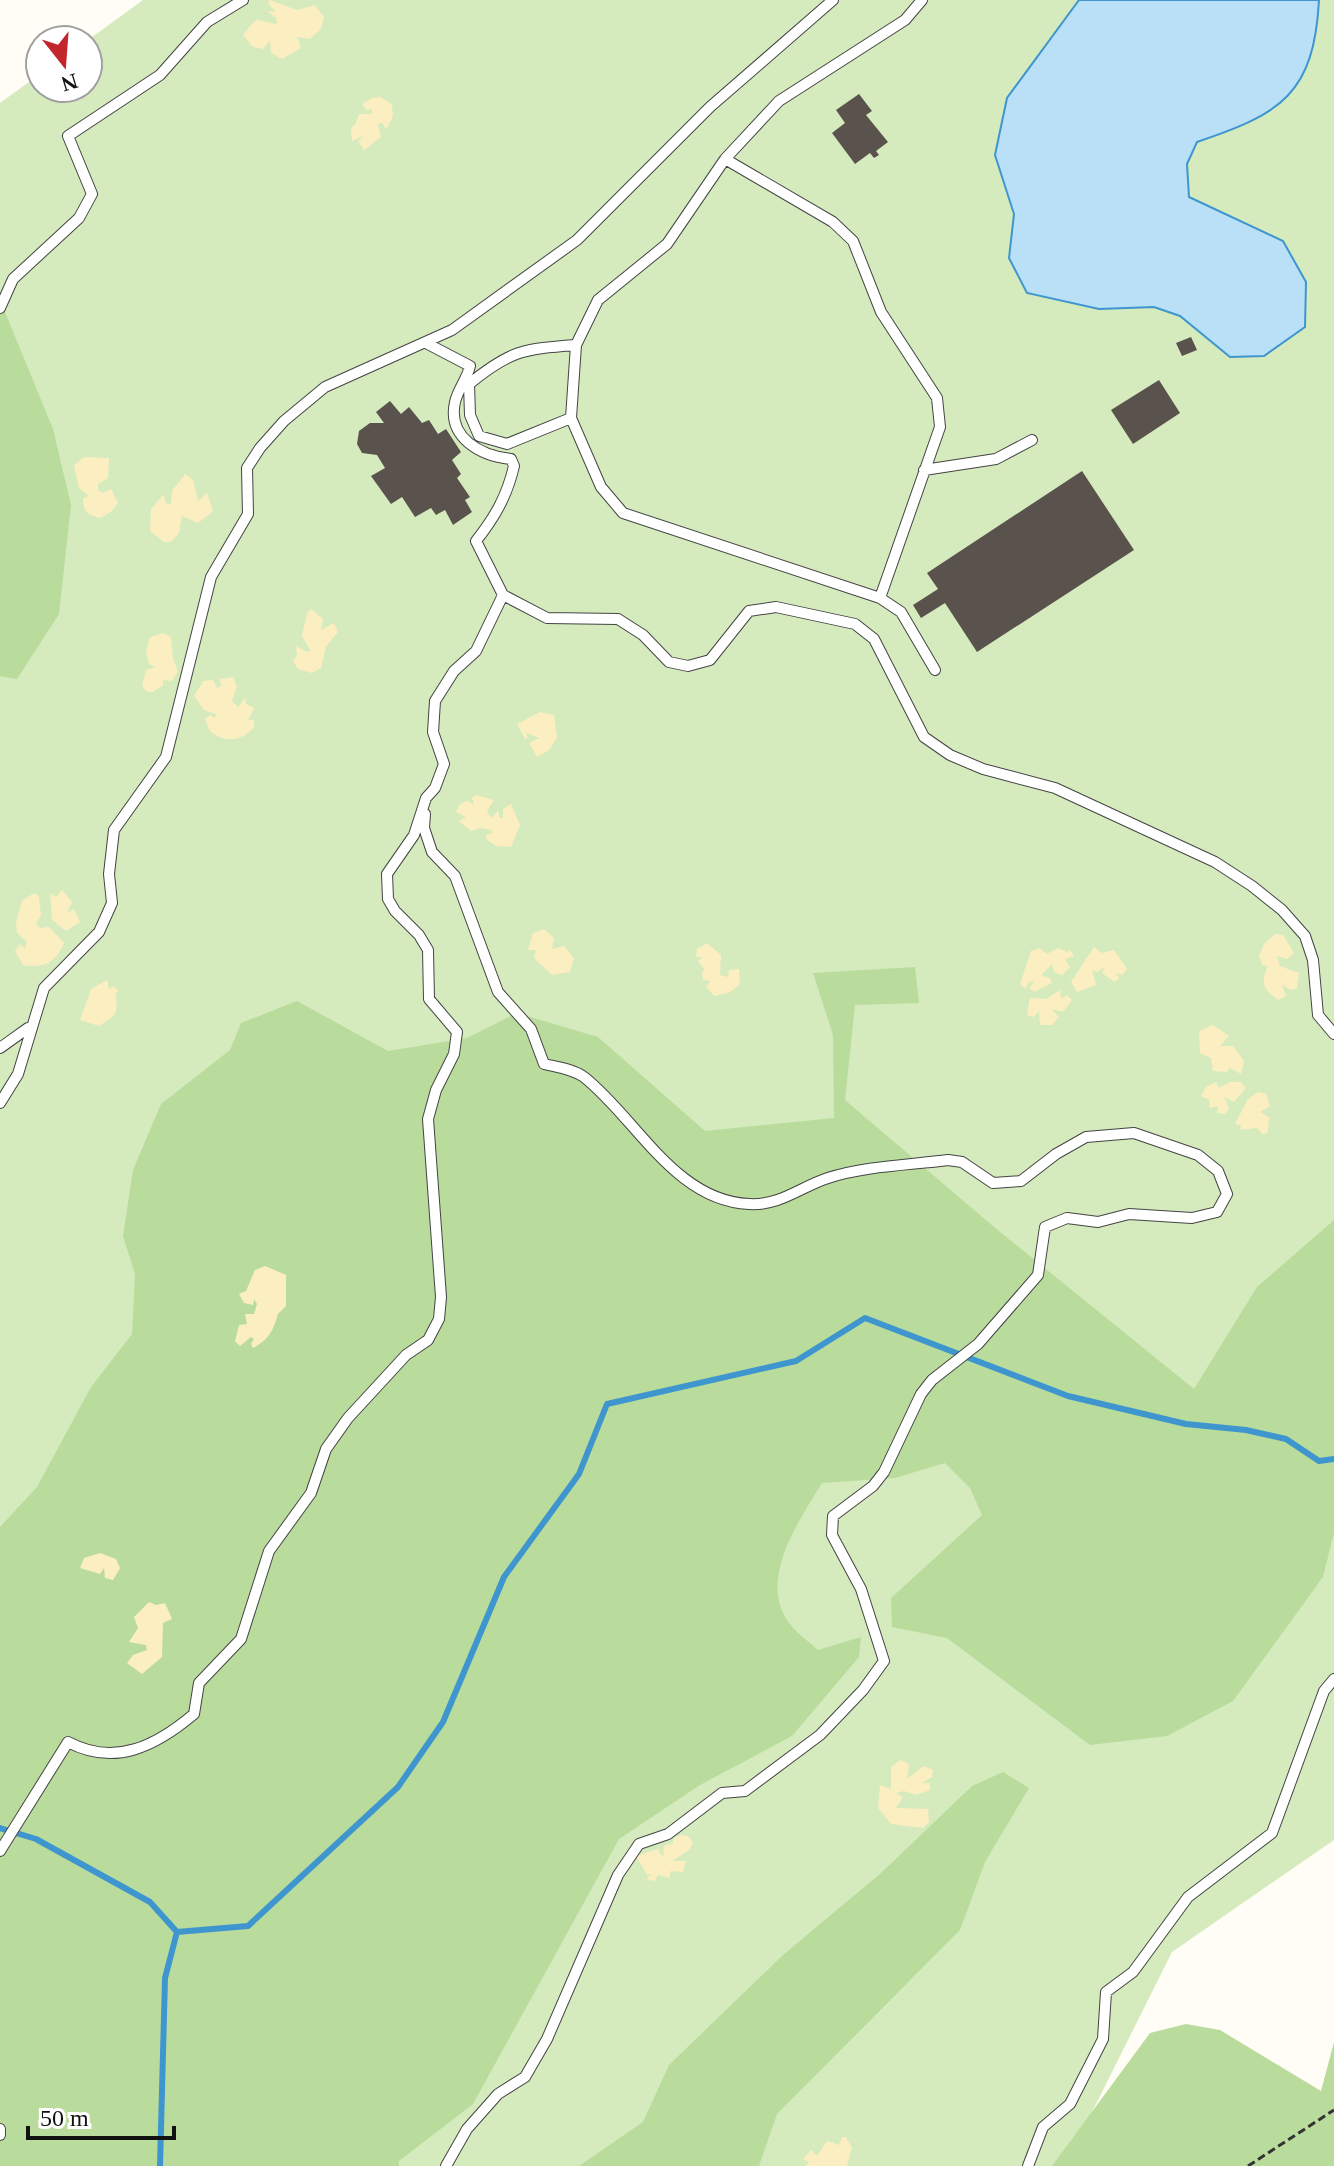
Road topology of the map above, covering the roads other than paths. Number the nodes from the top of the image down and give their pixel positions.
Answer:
1 (243, 0) edge
2 (833, 0) edge
3 (922, 0) edge
4 (725, 159) junction
5 (0, 308) edge
6 (426, 343) junction
7 (576, 345) junction
8 (571, 418) junction
9 (1032, 440) dead end
10 (924, 470) junction
11 (503, 595) junction
12 (880, 598) junction
13 (935, 670) dead end
14 (426, 798) junction
15 (30, 1027) junction
16 (1334, 1034) edge
17 (0, 1048) edge
18 (0, 1103) edge
19 (1334, 1679) edge
20 (0, 1851) edge
21 (446, 2166) edge
22 (1028, 2166) edge

1 - 5 lane
2 - 6 lane
3 - 4 lane
4 - 7 lane
4 - 10 lane
6 - 11 lane
6 - 15 lane
7 - 8 lane
7 - 8 lane
8 - 12 lane
9 - 10 lane
10 - 12 lane
11 - 14 lane
11 - 16 lane
12 - 13 lane
14 - 20 lane
14 - 21 lane
15 - 17 lane
15 - 18 lane
19 - 22 lane

